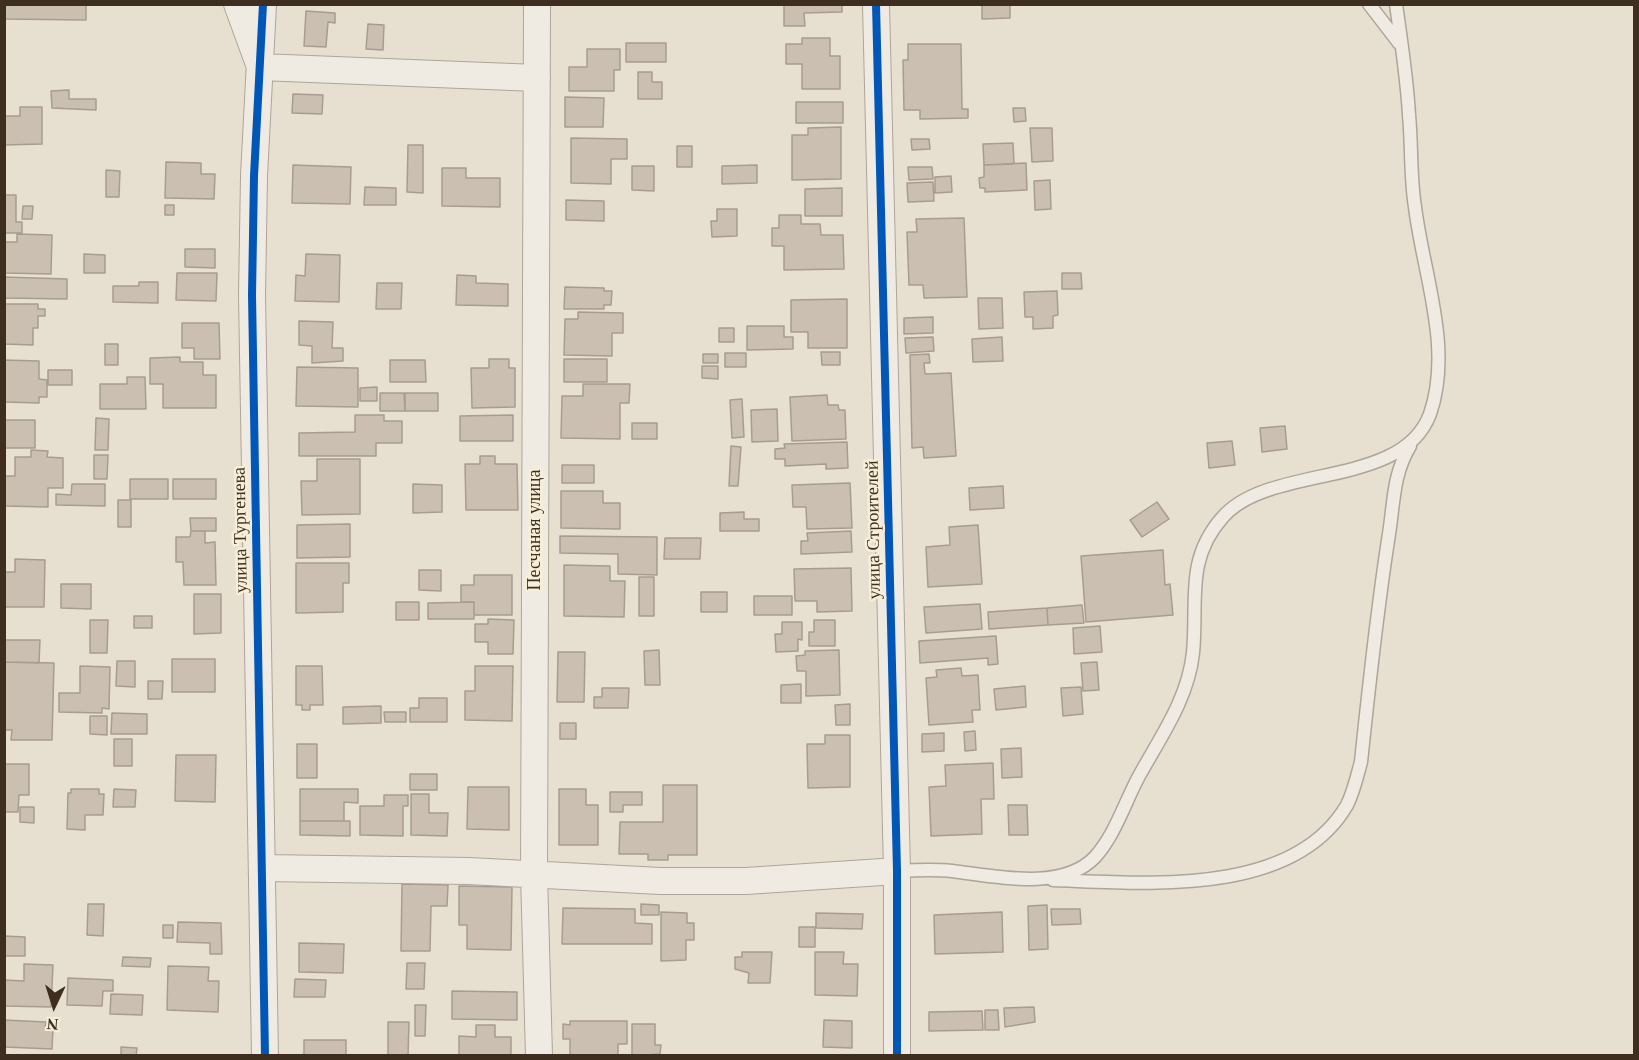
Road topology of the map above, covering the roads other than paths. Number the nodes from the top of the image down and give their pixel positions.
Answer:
1 (237, 4) edge
2 (263, 4) edge
3 (537, 4) edge
4 (876, 4) edge
5 (1369, 4) edge
6 (1396, 4) edge
7 (1401, 46) junction
8 (260, 68) junction
9 (537, 78) junction
10 (1416, 437) junction
11 (262, 868) junction
12 (897, 871) junction
13 (534, 874) junction
14 (1035, 879) junction
15 (265, 1056) edge
16 (539, 1056) edge
17 (897, 1056) edge

1 - 8 street
2 - 8 street, улица Тургенева
3 - 9 street, Песчаная улица
4 - 12 street, улица Строителей
5 - 7 lane
6 - 7 lane
7 - 10 lane
8 - 9 street
8 - 11 street, улица Тургенева
9 - 13 street, Песчаная улица
10 - 14 lane
10 - 14 lane
11 - 13 street
11 - 15 street, улица Тургенева
12 - 13 street
12 - 14 lane
12 - 17 street, улица Строителей
13 - 16 street, Песчаная улица

